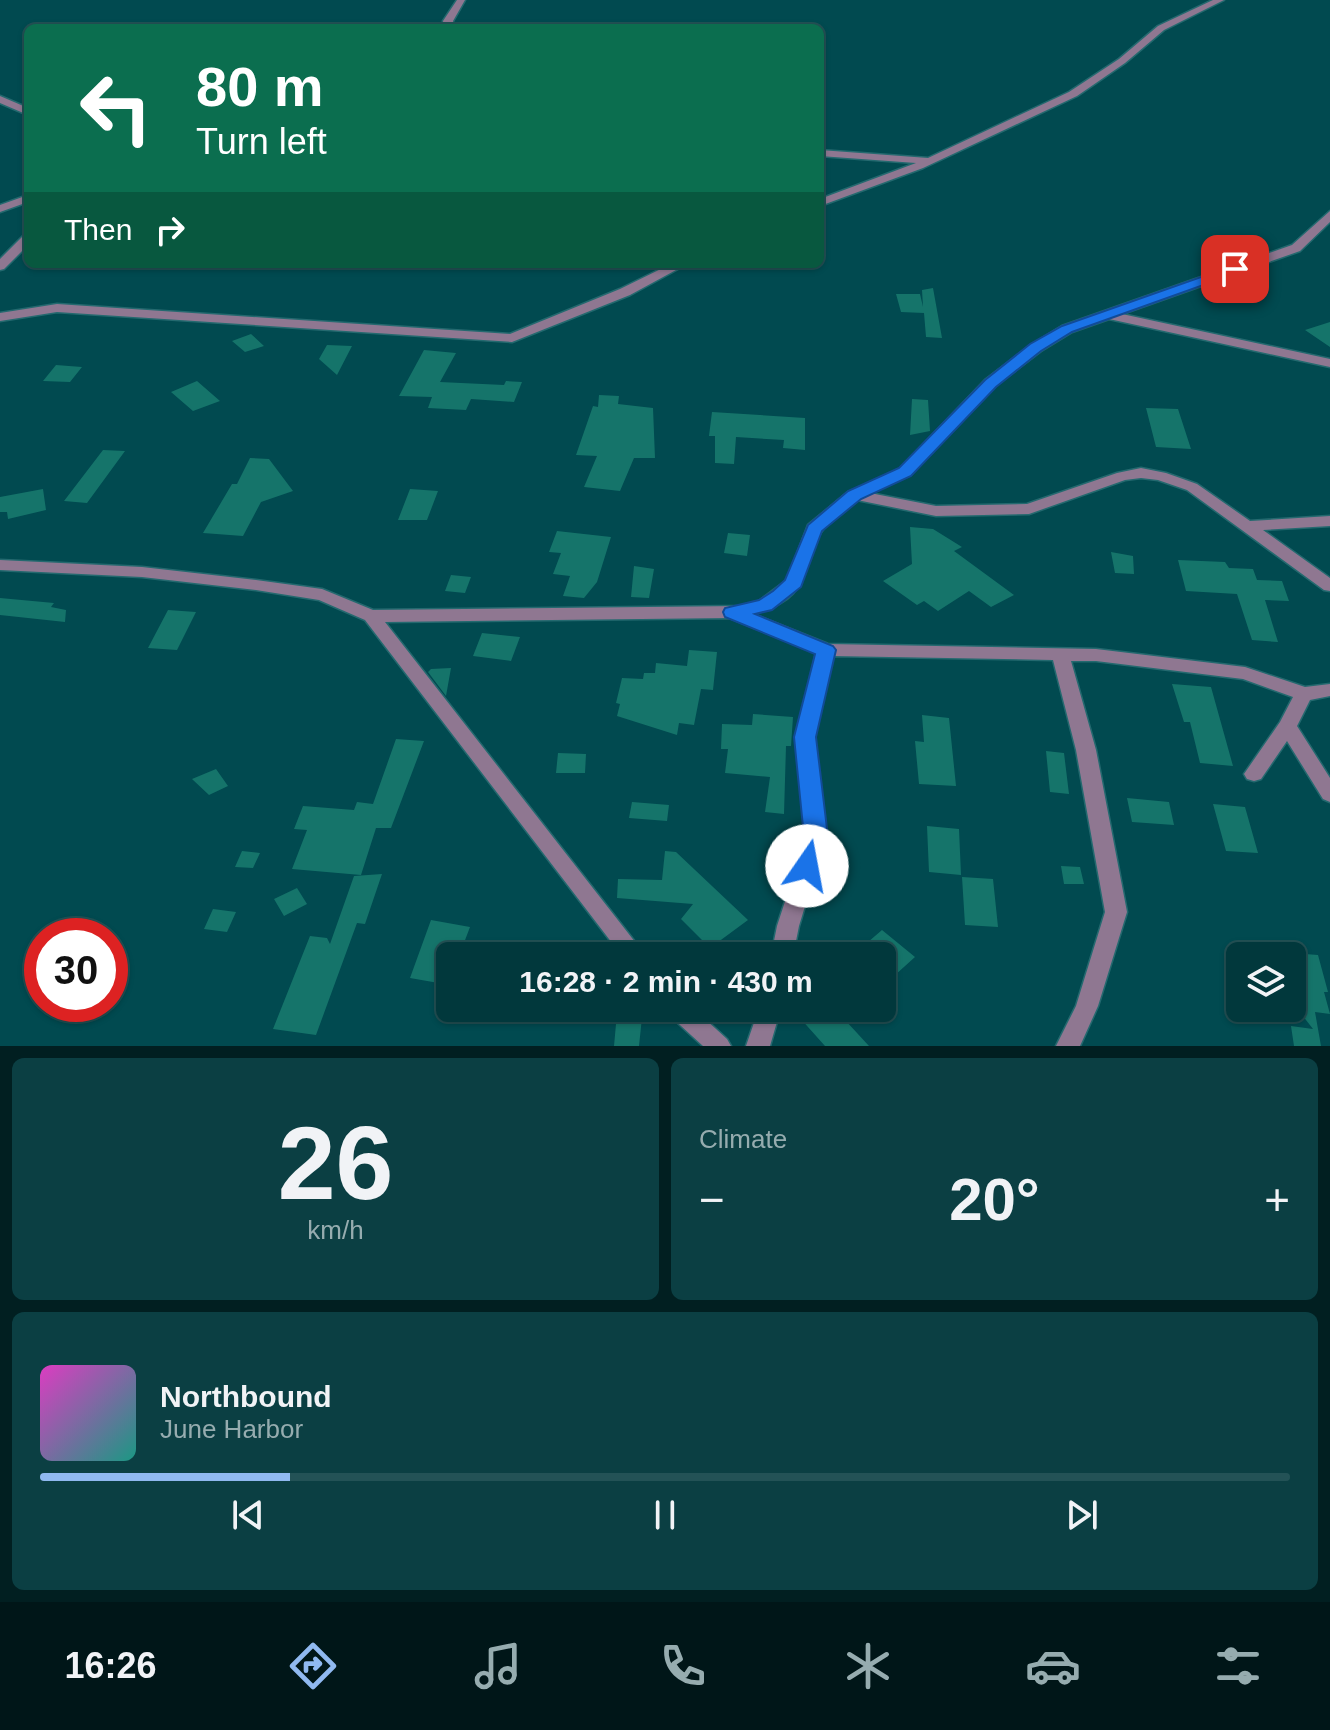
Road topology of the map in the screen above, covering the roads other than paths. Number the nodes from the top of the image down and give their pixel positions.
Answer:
1 (461, 0) edge
2 (1220, 0) edge
3 (448, 24) edge
4 (0, 99) edge
5 (24, 110) edge
6 (824, 153) edge
7 (928, 161) junction
8 (24, 200) edge
9 (824, 201) edge
10 (0, 209) edge
11 (1330, 215) edge
12 (24, 242) edge
13 (0, 266) edge
14 (673, 268) edge
15 (1108, 314) junction
16 (0, 317) edge
17 (1330, 363) edge
18 (854, 495) junction
19 (1330, 521) edge
20 (1247, 526) junction
21 (0, 565) edge
22 (1330, 586) edge
23 (732, 612) junction
24 (371, 616) junction
25 (826, 650) junction
26 (1061, 655) junction
27 (1330, 690) edge
28 (1304, 694) junction
29 (1287, 726) junction
30 (1254, 774) dead end
31 (1330, 794) edge
32 (624, 942) edge
33 (785, 942) edge
34 (692, 1022) edge
35 (766, 1022) edge
36 (719, 1046) edge
37 (758, 1046) edge
38 (1068, 1046) edge

1 - 3 street
2 - 7 street
4 - 5 street
6 - 7 street
7 - 9 street
8 - 10 street
11 - 15 street
12 - 13 street
14 - 16 street
15 - 17 street
15 - 18 street
18 - 20 street
18 - 23 street
19 - 20 street
20 - 22 street
21 - 24 street
23 - 24 street
23 - 25 street
24 - 32 street
25 - 26 street
25 - 33 street
26 - 28 street
26 - 38 street
27 - 28 street
28 - 29 street
29 - 30 street
29 - 31 street
34 - 36 street
35 - 37 street

